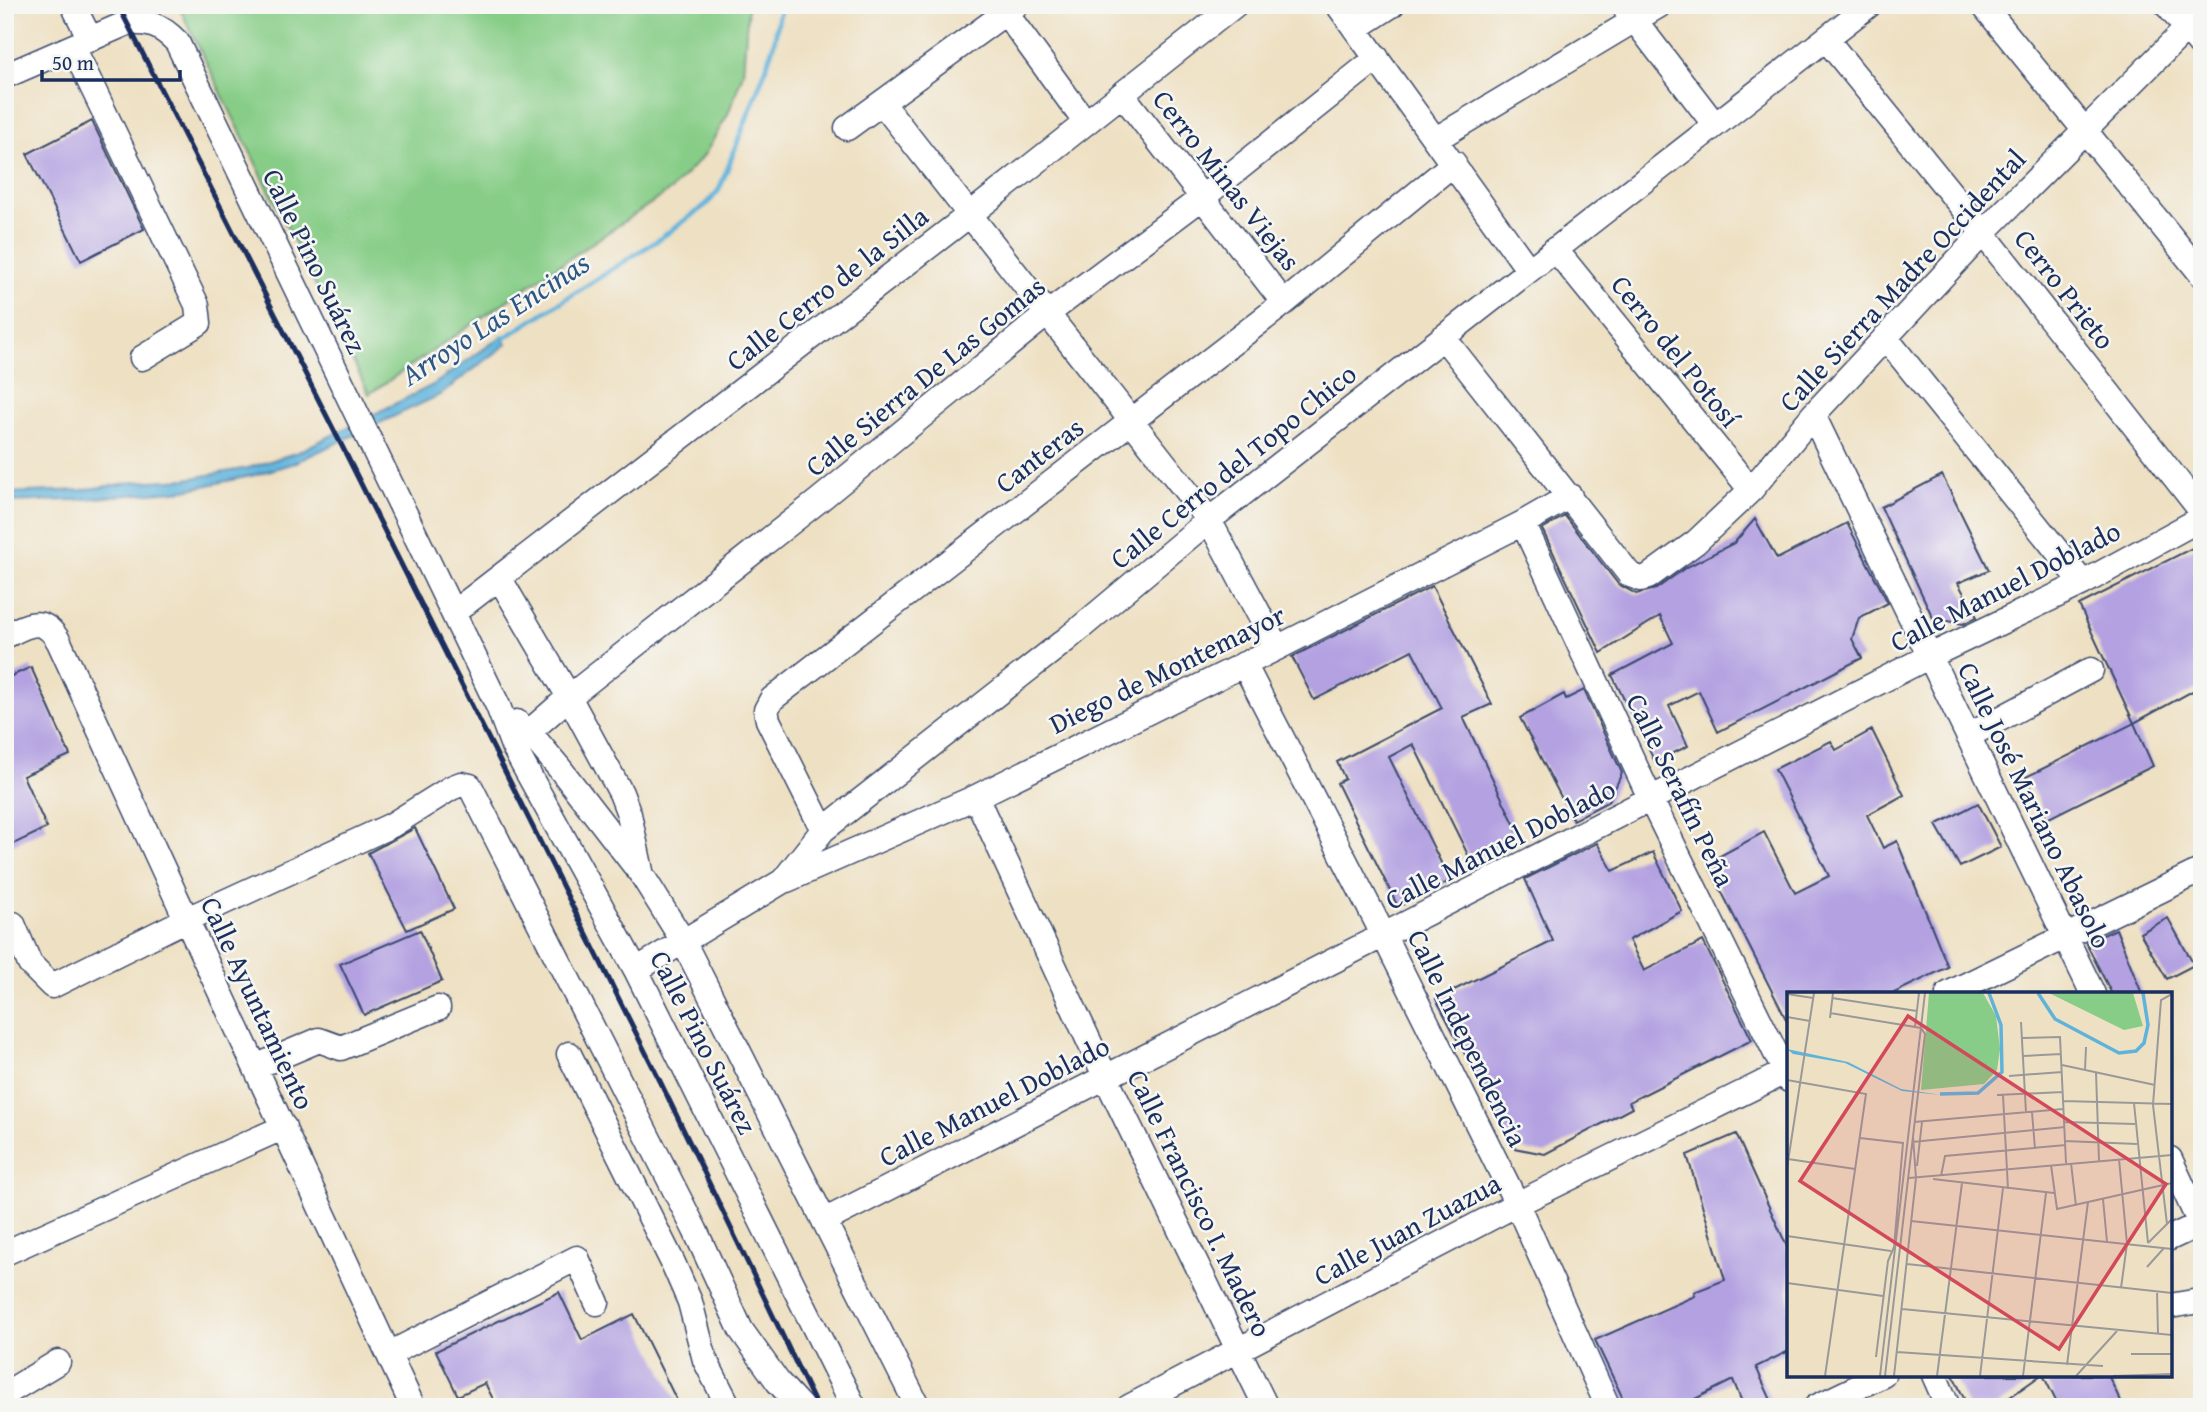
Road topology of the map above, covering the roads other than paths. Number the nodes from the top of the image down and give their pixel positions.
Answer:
1 (73, 5) edge
2 (1235, 5) edge
3 (1338, 5) edge
4 (1392, 5) edge
5 (1660, 5) edge
6 (1869, 5) edge
7 (1983, 5) edge
8 (2167, 5) edge
9 (1007, 8) edge
10 (1629, 13) edge
11 (1355, 29) junction
12 (2196, 30) edge
13 (1826, 39) junction
14 (82, 43) junction
15 (1377, 58) junction
16 (5, 76) edge
17 (1122, 94) junction
18 (883, 104) junction
19 (1086, 123) junction
20 (1715, 125) junction
21 (847, 128) dead end
22 (2086, 130) junction
23 (1436, 139) junction
24 (1454, 163) junction
25 (1203, 197) junction
26 (968, 216) junction
27 (1983, 233) junction
28 (1555, 249) junction
29 (1528, 269) junction
30 (2202, 275) edge
31 (1284, 303) junction
32 (1047, 314) junction
33 (1443, 337) junction
34 (1885, 337) junction
35 (142, 358) dead end
36 (1813, 415) junction
37 (1131, 420) junction
38 (1751, 491) junction
39 (1570, 496) junction
40 (2202, 512) edge
41 (2202, 518) edge
42 (1209, 520) junction
43 (1523, 523) junction
44 (499, 579) junction
45 (2083, 583) junction
46 (453, 613) junction
47 (5, 636) edge
48 (1277, 648) junction
49 (1930, 656) junction
50 (1244, 664) junction
51 (2091, 670) dead end
52 (569, 697) junction
53 (1968, 736) junction
54 (521, 739) junction
55 (976, 797) junction
56 (1651, 800) junction
57 (823, 830) junction
58 (2202, 870) edge
59 (642, 875) junction
60 (783, 881) junction
61 (185, 920) junction
62 (13, 925) dead end
63 (1384, 936) junction
64 (2066, 937) junction
65 (683, 941) junction
66 (636, 970) junction
67 (1952, 992) edge
68 (2092, 992) edge
69 (438, 1007) dead end
70 (569, 1054) dead end
71 (256, 1066) junction
72 (1787, 1074) edge
73 (1106, 1078) junction
74 (284, 1126) junction
75 (2172, 1163) edge
76 (1517, 1204) junction
77 (824, 1221) junction
78 (2201, 1225) edge
79 (2172, 1237) edge
80 (5, 1253) edge
81 (2199, 1301) dead end
82 (597, 1303) dead end
83 (2172, 1306) edge
84 (1239, 1350) junction
85 (389, 1354) junction
86 (58, 1362) dead end
87 (1879, 1377) edge
88 (1935, 1377) edge
89 (5, 1394) edge
90 (413, 1407) edge
91 (729, 1407) edge
92 (801, 1407) edge
93 (854, 1407) edge
94 (918, 1407) edge
95 (1129, 1407) edge
96 (1266, 1407) edge
97 (1608, 1407) edge
98 (1816, 1407) edge
99 (1948, 1407) edge

1 - 14 street
2 - 17 street, Calle Cerro de la Silla
3 - 11 street
4 - 11 street
5 - 10 street
6 - 13 street, Calle Cerro del Topo Chico
7 - 22 street
8 - 12 street
9 - 18 street
9 - 19 street
10 - 20 street
10 - 23 street
11 - 15 street
12 - 22 street, Calle Sierra Madre Occidental
13 - 20 street, Calle Cerro del Topo Chico
13 - 27 street, Cerro Prieto
14 - 16 street, Calle Pino Suárez
14 - 35 street
14 - 46 street, Calle Pino Suárez
15 - 23 street
15 - 25 street, Calle Sierra De Las Gomas
17 - 19 street, Calle Cerro de la Silla
17 - 25 street, Cerro Minas Viejas
18 - 21 street
18 - 26 street
19 - 26 street, Calle Cerro de la Silla
20 - 28 street, Calle Cerro del Topo Chico
22 - 27 street, Calle Sierra Madre Occidental
22 - 30 street
23 - 24 street
24 - 29 street
24 - 31 street, Canteras
25 - 31 street, Cerro Minas Viejas
25 - 32 street, Calle Sierra De Las Gomas
26 - 32 street
26 - 44 street, Calle Cerro de la Silla
27 - 34 street, Calle Sierra Madre Occidental
27 - 40 street, Cerro Prieto
28 - 29 street, Calle Cerro del Topo Chico
28 - 38 street, Cerro del Potosí
29 - 33 street, Calle Cerro del Topo Chico
31 - 37 street, Canteras
32 - 37 street
32 - 52 street, Calle Sierra De Las Gomas
33 - 39 street
33 - 42 street, Calle Cerro del Topo Chico
34 - 36 street, Calle Sierra Madre Occidental
34 - 45 street
36 - 38 street, Calle Sierra Madre Occidental
36 - 49 street, Calle José Mariano Abasolo
37 - 42 street
37 - 57 street, Canteras
38 - 39 street, Calle Sierra Madre Occidental
39 - 43 street, Diego de Montemayor
41 - 45 street, Calle Manuel Doblado
42 - 48 street
42 - 57 street, Calle Cerro del Topo Chico
43 - 48 street, Diego de Montemayor
43 - 56 street, Calle Serafín Peña
44 - 46 street, Calle Cerro de la Silla
44 - 52 street, Calle Pino Suárez
45 - 49 street, Calle Manuel Doblado
46 - 54 street, Calle Pino Suárez
47 - 61 street, Calle Ayuntamiento
48 - 50 street, Diego de Montemayor
49 - 53 street, Calle José Mariano Abasolo
49 - 56 street, Calle Manuel Doblado
50 - 55 street, Diego de Montemayor
50 - 63 street, Calle Independencia
51 - 53 street
52 - 54 street, Calle Sierra De Las Gomas
52 - 59 street, Calle Pino Suárez
53 - 64 street, Calle José Mariano Abasolo
54 - 59 street, Calle Pino Suárez
54 - 66 street, Calle Pino Suárez
55 - 60 street, Diego de Montemayor
55 - 73 street, Calle Francisco I. Madero
56 - 63 street, Calle Manuel Doblado
56 - 72 street, Calle Serafín Peña
57 - 60 street, Calle Cerro del Topo Chico
58 - 64 street
59 - 65 street, Calle Pino Suárez
60 - 65 street, Calle Cerro del Topo Chico
61 - 62 street
61 - 71 street, Calle Ayuntamiento
61 - 92 street
63 - 73 street, Calle Manuel Doblado
63 - 76 street, Calle Independencia
64 - 67 street
64 - 68 street, Calle José Mariano Abasolo
65 - 66 street, Calle Cerro del Topo Chico
65 - 77 street, Calle Pino Suárez
66 - 93 street, Calle Pino Suárez
69 - 71 street
70 - 91 street
71 - 74 street, Calle Ayuntamiento
72 - 76 street, Calle Juan Zuazua
73 - 77 street, Calle Manuel Doblado
73 - 84 street, Calle Francisco I. Madero
74 - 80 street
74 - 85 street, Calle Ayuntamiento
75 - 78 street
76 - 84 street, Calle Juan Zuazua
76 - 97 street, Calle Independencia
77 - 94 street, Calle Pino Suárez
78 - 79 street
81 - 83 street
82 - 85 street
84 - 95 street, Calle Juan Zuazua
84 - 96 street, Calle Francisco I. Madero
85 - 90 street, Calle Ayuntamiento
86 - 89 street
87 - 98 street
88 - 99 street

